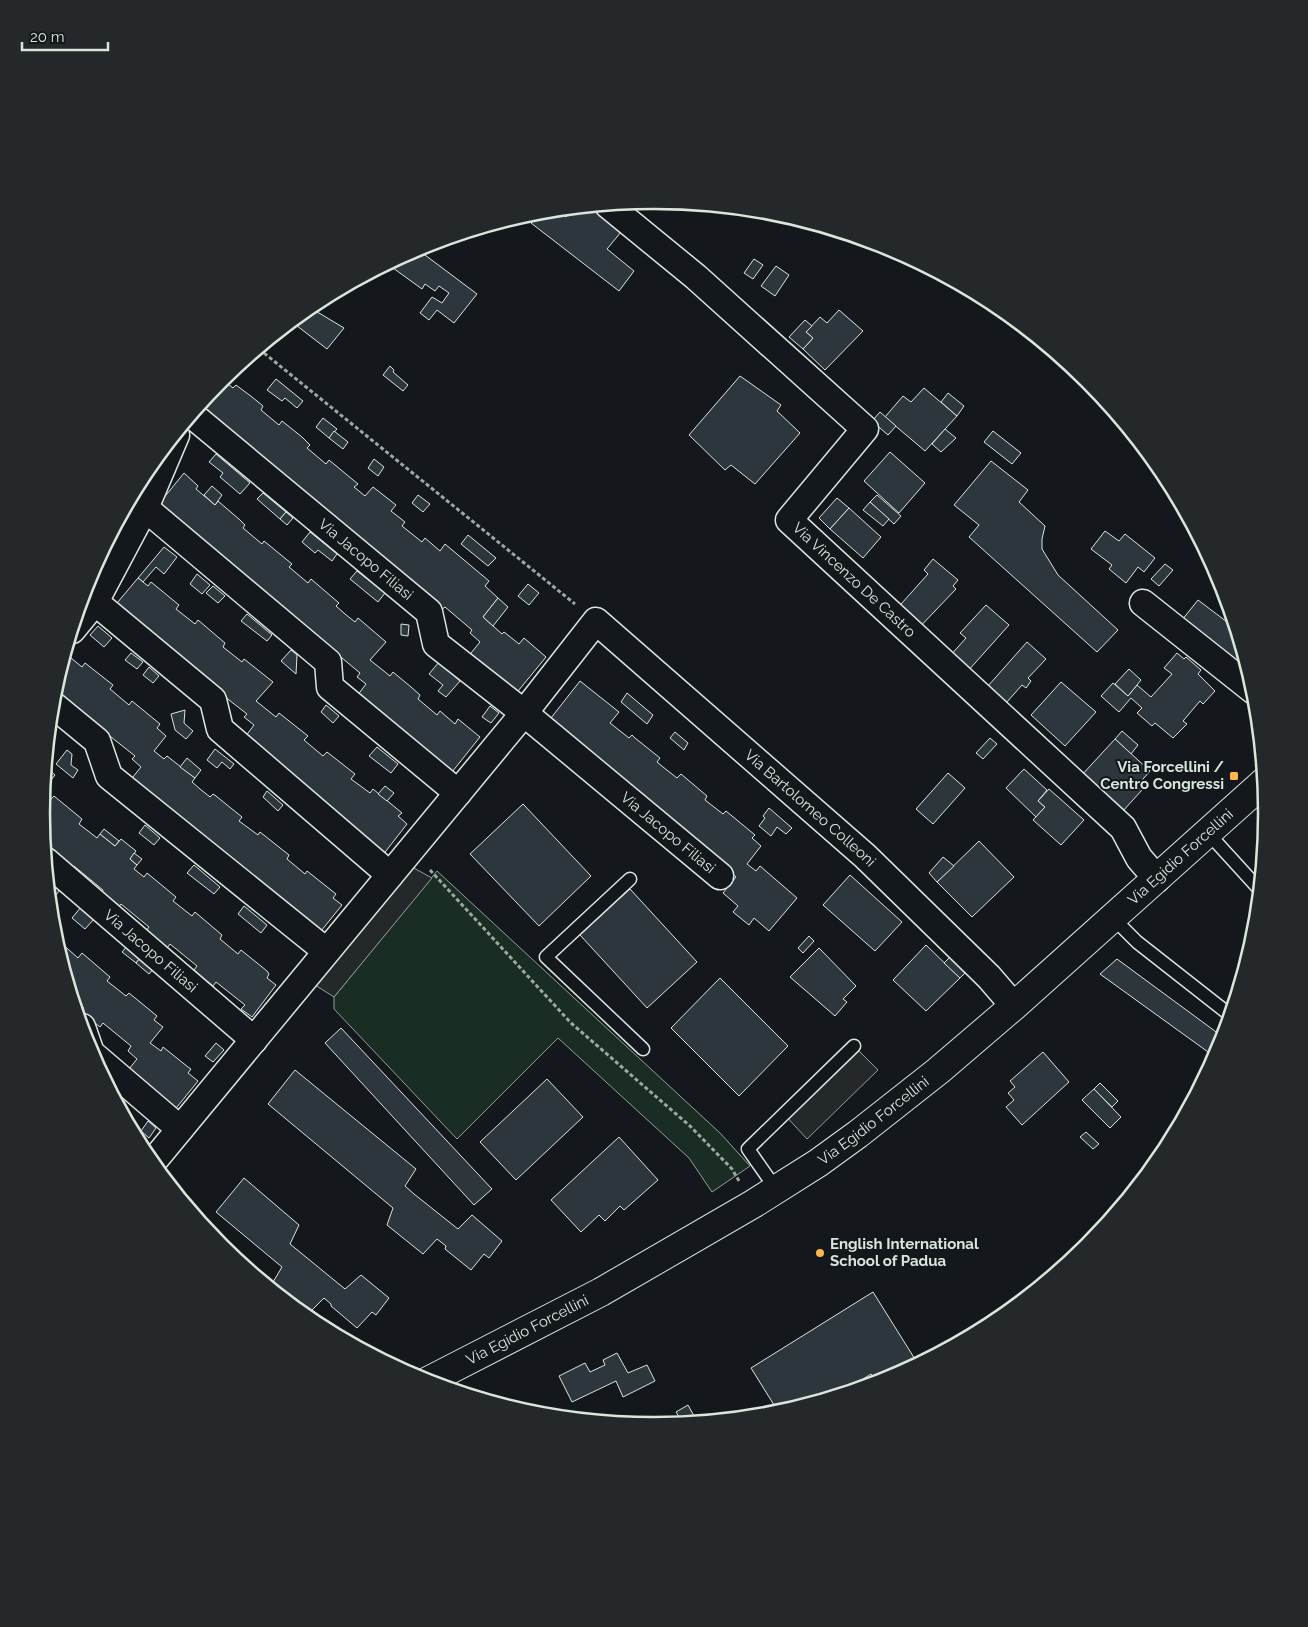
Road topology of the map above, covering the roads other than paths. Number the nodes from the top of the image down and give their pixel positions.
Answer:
1 (615, 211) edge
2 (197, 419) edge
3 (166, 458) edge
4 (145, 508) junction
5 (95, 602) junction
6 (1143, 603) dead end
7 (83, 617) edge
8 (1243, 682) edge
9 (59, 710) edge
10 (524, 714) junction
11 (1257, 788) edge
12 (458, 793) junction
13 (1208, 833) junction
14 (52, 866) edge
15 (390, 875) junction
16 (720, 876) dead end
17 (1157, 878) junction
18 (630, 879) dead end
19 (1254, 883) edge
20 (1113, 918) junction
21 (326, 951) junction
22 (1014, 1006) junction
23 (1226, 1008) edge
24 (254, 1040) junction
25 (854, 1046) dead end
26 (643, 1049) dead end
27 (105, 1065) edge
28 (180, 1129) junction
29 (157, 1156) edge
30 (776, 1189) junction
31 (436, 1377) edge

1 - 17 street, Via Vincenzo De Castro
2 - 10 street, Via Jacopo Filiasi
3 - 4 street
4 - 5 street
4 - 12 street
5 - 7 street
5 - 15 street
6 - 8 street
9 - 21 street
10 - 12 street
10 - 16 street, Via Jacopo Filiasi
10 - 22 street, Via Bartolomeo Colleoni
11 - 13 street, Via Egidio Forcellini
12 - 15 street
13 - 17 street, Via Egidio Forcellini
13 - 19 lane
14 - 24 street, Via Jacopo Filiasi
15 - 21 street
17 - 20 street, Via Egidio Forcellini
18 - 26 lane
20 - 22 street, Via Egidio Forcellini
20 - 23 lane
21 - 24 street
22 - 30 street, Via Egidio Forcellini
24 - 28 street
25 - 30 lane
27 - 28 street
28 - 29 street
30 - 31 street, Via Egidio Forcellini

